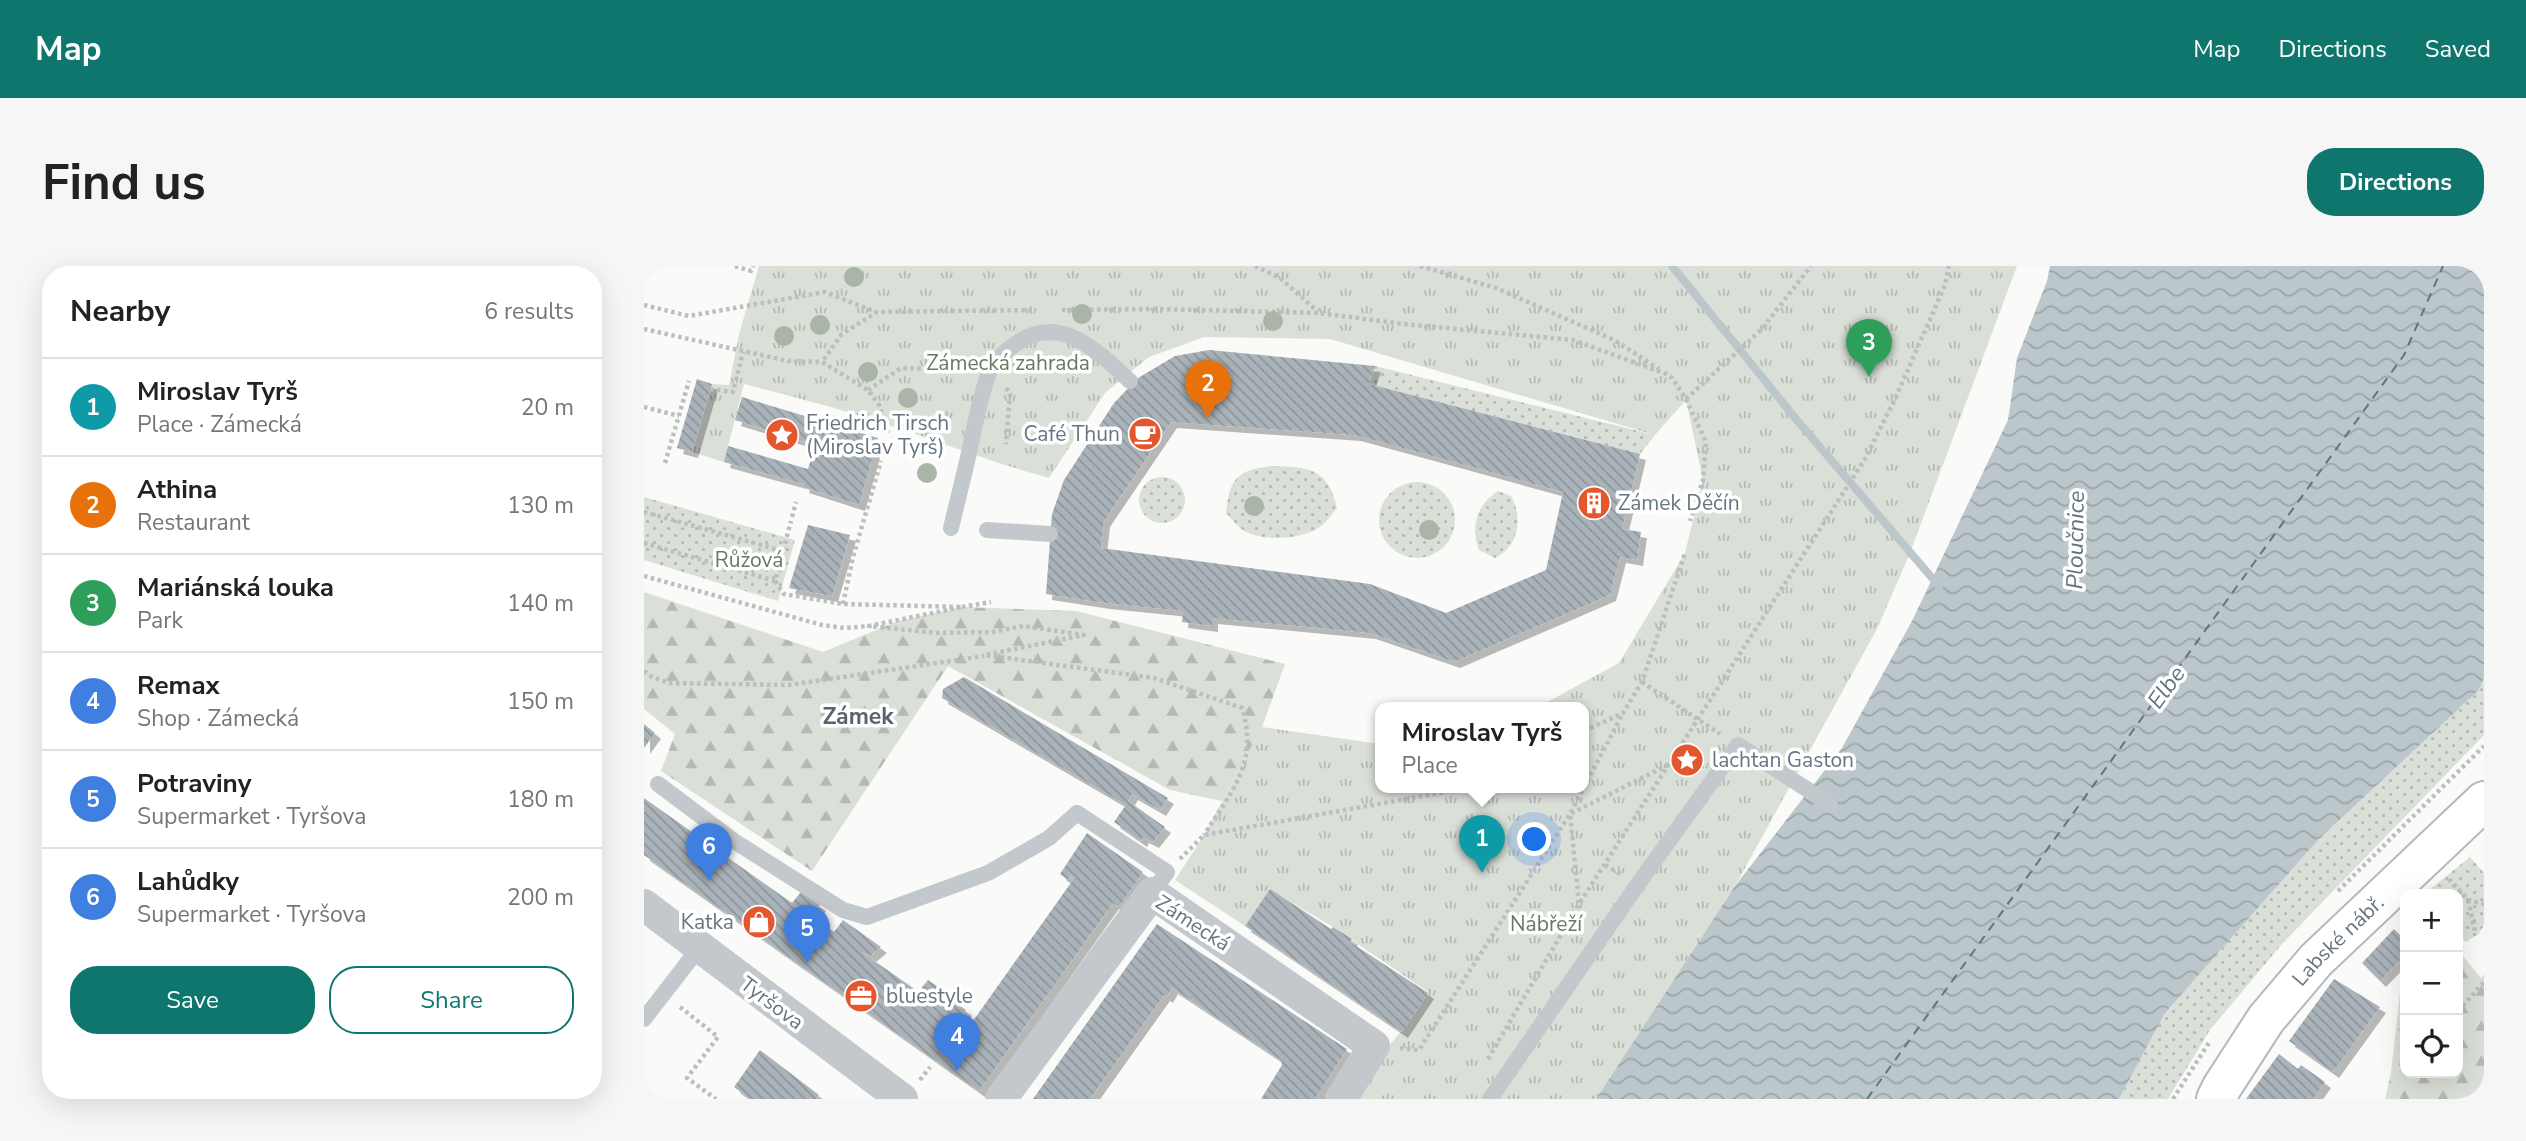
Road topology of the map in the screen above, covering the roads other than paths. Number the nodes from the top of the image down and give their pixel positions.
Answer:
1 (1130, 381) dead end
2 (951, 528) dead end
3 (987, 530) dead end
4 (1051, 534) dead end
5 (658, 784) dead end
6 (2484, 801) edge
7 (1830, 804) dead end
8 (1159, 883) junction
9 (644, 905) edge
10 (699, 948) junction
11 (644, 1019) edge
12 (902, 1099) edge
13 (1001, 1099) edge
14 (1341, 1099) edge
15 (1490, 1099) edge
16 (2216, 1099) edge

1 - 2 lane, bridge
3 - 4 lane
5 - 8 lane
6 - 16 street, Labské nábř.
7 - 15 lane
8 - 13 street, Zámecká
8 - 14 street, Zámecká
9 - 10 street, Tyršova
10 - 11 lane
10 - 12 street, Tyršova

